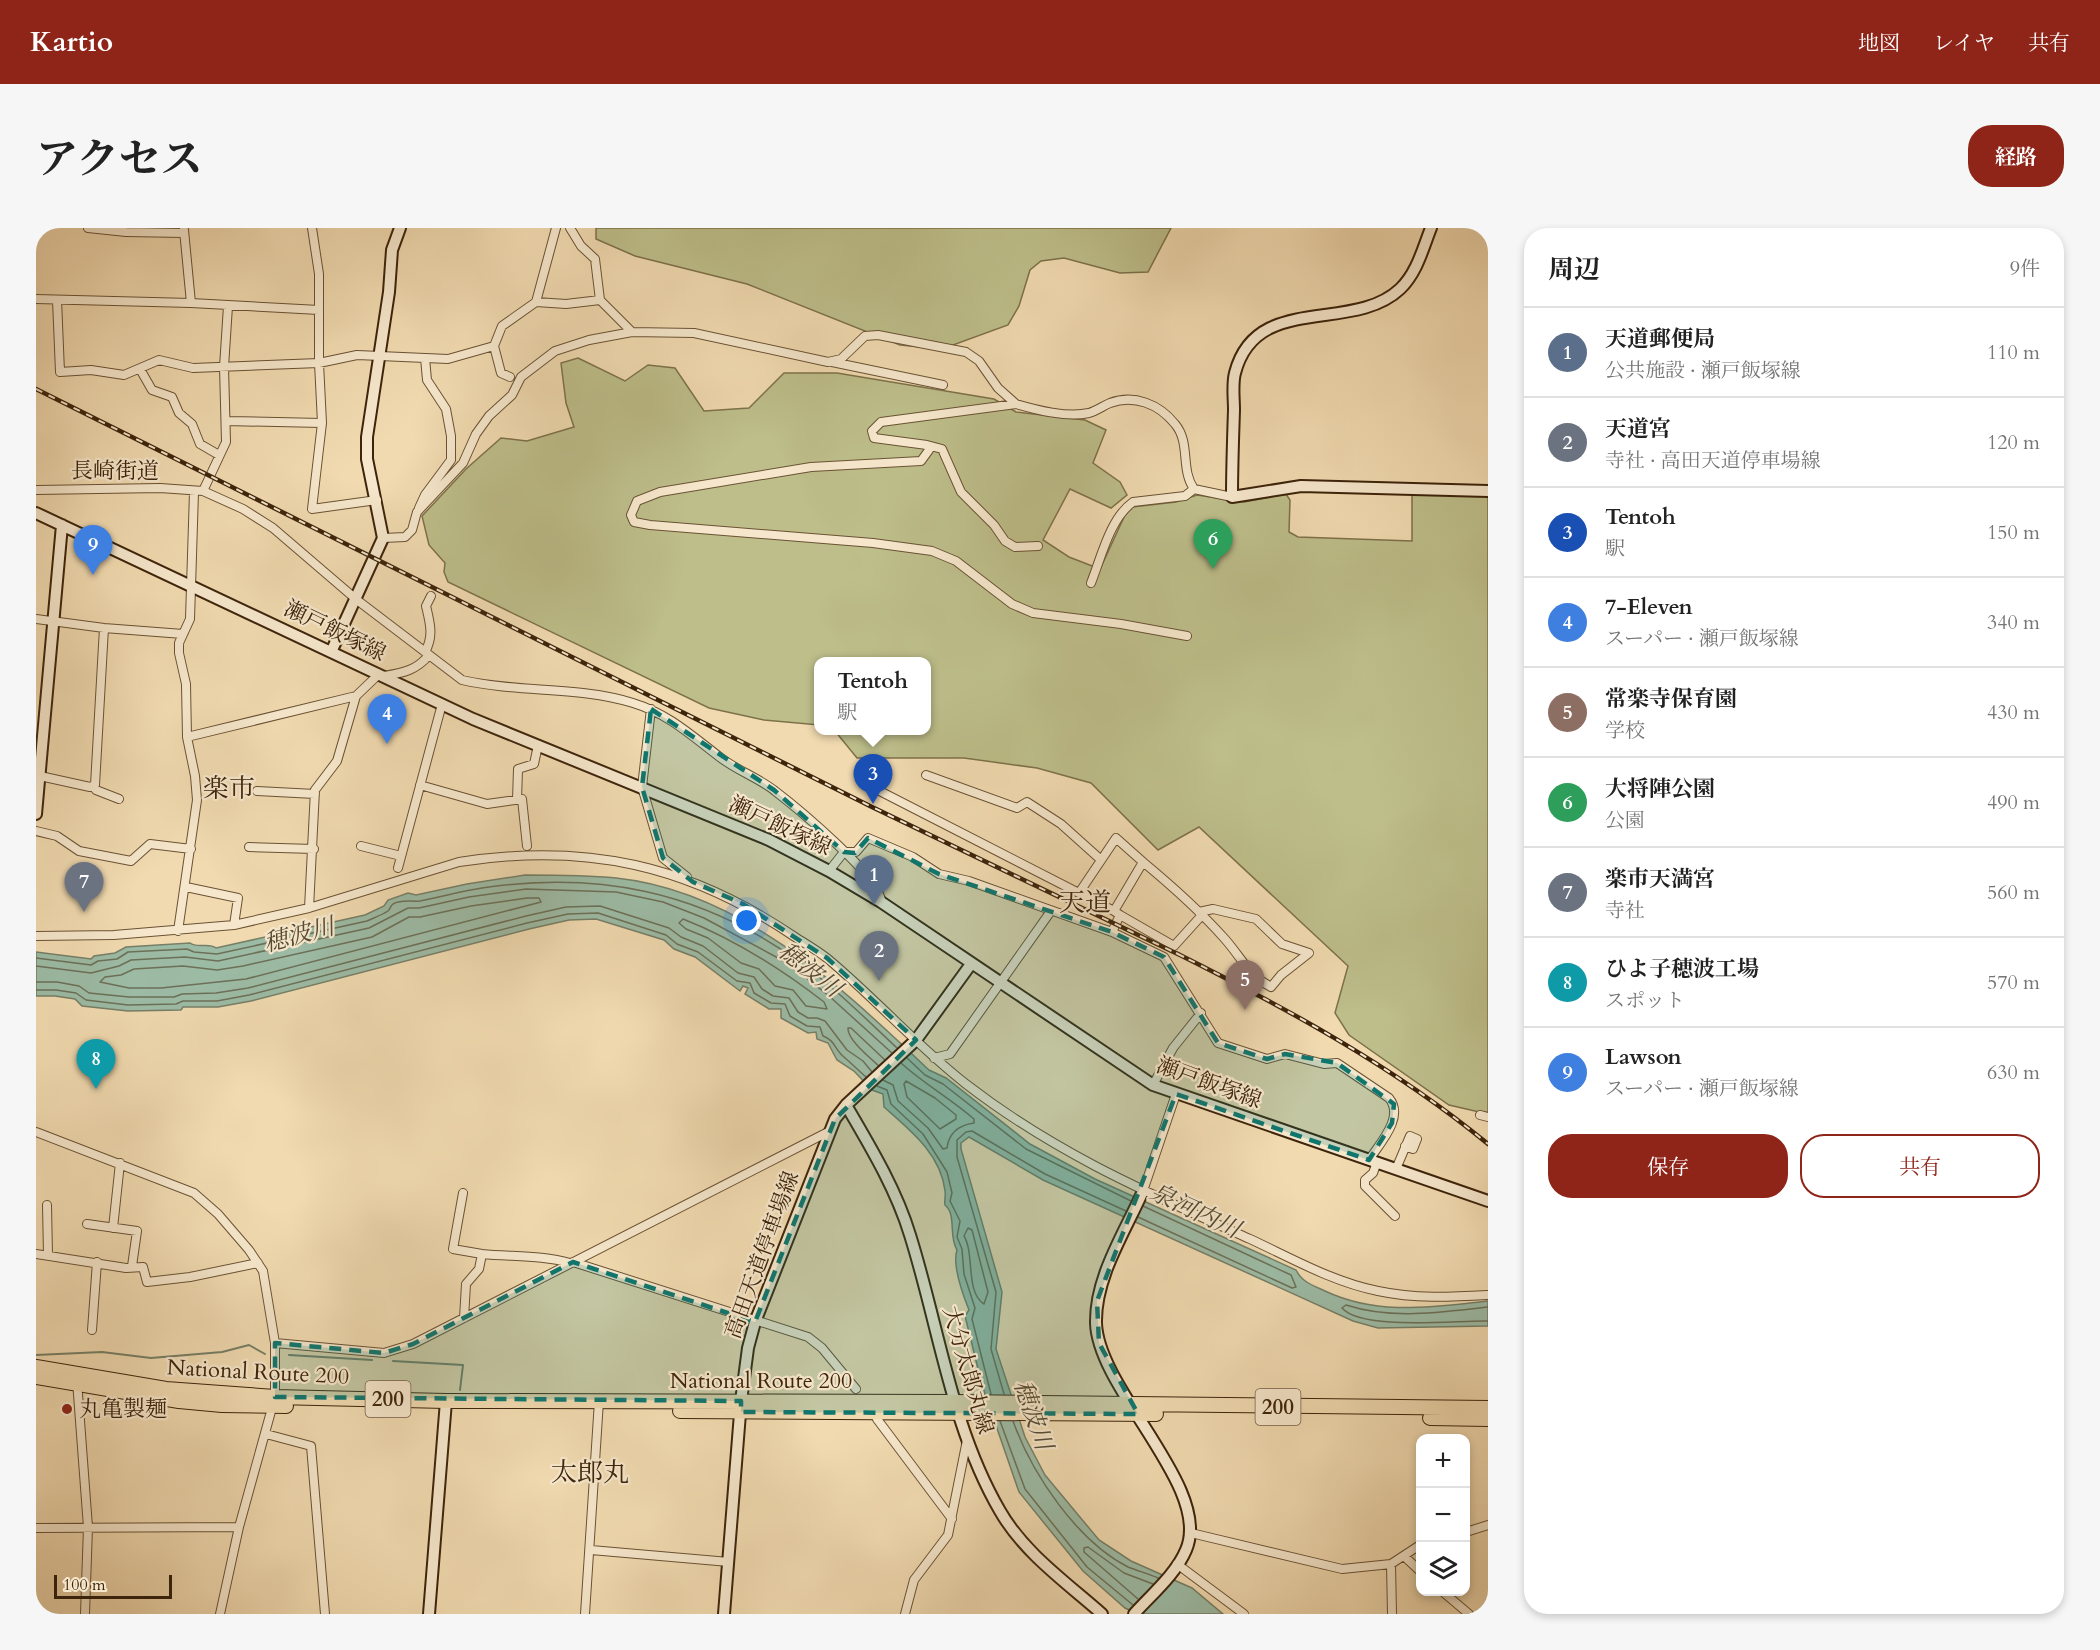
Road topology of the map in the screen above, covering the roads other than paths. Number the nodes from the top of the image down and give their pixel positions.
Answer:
1 (88, 228) edge
2 (312, 228) edge
3 (400, 228) edge
4 (556, 228) edge
5 (570, 228) edge
6 (1431, 228) edge
7 (184, 230) edge
8 (36, 299) edge
9 (57, 300) junction
10 (600, 300) junction
11 (536, 302) junction
12 (191, 303) junction
13 (228, 306) junction
14 (319, 310) junction
15 (632, 332) junction
16 (494, 346) junction
17 (380, 356) junction
18 (425, 358) junction
19 (828, 362) junction
20 (319, 363) junction
21 (224, 368) junction
22 (140, 369) junction
23 (510, 377) dead end
24 (943, 385) dead end
25 (1016, 404) junction
26 (226, 421) junction
27 (322, 423) junction
28 (927, 445) junction
29 (219, 455) junction
30 (1194, 489) junction
31 (36, 490) edge
32 (1488, 490) edge
33 (199, 491) junction
34 (1232, 496) junction
35 (377, 500) junction
36 (417, 512) junction
37 (36, 513) edge
38 (62, 525) junction
39 (383, 538) junction
40 (1038, 546) dead end
41 (1091, 583) dead end
42 (190, 585) junction
43 (431, 596) dead end
44 (357, 600) junction
45 (36, 619) edge
46 (54, 621) junction
47 (104, 628) junction
48 (183, 634) junction
49 (1187, 636) dead end
50 (332, 650) junction
51 (427, 653) junction
52 (382, 675) junction
53 (356, 696) junction
54 (442, 704) junction
55 (651, 709) junction
56 (187, 737) junction
57 (538, 745) junction
58 (39, 773) edge
59 (926, 775) dead end
60 (866, 784) dead end
61 (420, 785) junction
62 (93, 786) junction
63 (642, 788) junction
64 (257, 791) dead end
65 (315, 794) junction
66 (119, 799) dead end
67 (517, 800) junction
68 (36, 814) edge
69 (36, 831) edge
70 (361, 846) dead end
71 (527, 846) dead end
72 (249, 847) dead end
73 (191, 849) junction
74 (314, 849) junction
75 (844, 852) junction
76 (401, 856) junction
77 (1100, 859) junction
78 (1143, 862) junction
79 (398, 868) dead end
80 (829, 871) junction
81 (693, 882) junction
82 (186, 887) junction
83 (1079, 893) junction
84 (880, 902) junction
85 (309, 908) junction
86 (1051, 911) junction
87 (1117, 913) junction
88 (1201, 914) junction
89 (234, 925) junction
90 (178, 931) junction
91 (1112, 932) junction
92 (36, 936) edge
93 (970, 963) junction
94 (1000, 983) junction
95 (1201, 1013) junction
96 (914, 1042) junction
97 (934, 1058) junction
98 (1153, 1085) junction
99 (1176, 1094) junction
100 (848, 1103) junction
101 (36, 1132) edge
102 (828, 1132) junction
103 (1406, 1146) dead end
104 (1373, 1161) junction
105 (120, 1163) junction
106 (1396, 1169) junction
107 (1143, 1191) junction
108 (463, 1193) dead end
109 (1488, 1201) edge
110 (47, 1205) dead end
111 (1395, 1216) dead end
112 (87, 1224) dead end
113 (113, 1228) junction
114 (36, 1254) edge
115 (482, 1254) junction
116 (48, 1255) junction
117 (97, 1262) junction
118 (258, 1263) junction
119 (572, 1263) junction
120 (132, 1266) junction
121 (1488, 1295) edge
122 (464, 1318) junction
123 (755, 1322) junction
124 (92, 1330) dead end
125 (275, 1343) junction
126 (36, 1367) edge
127 (36, 1377) edge
128 (77, 1378) junction
129 (856, 1389) dead end
130 (274, 1401) junction
131 (446, 1405) junction
132 (599, 1406) junction
133 (741, 1406) junction
134 (962, 1408) junction
135 (1488, 1408) edge
136 (1135, 1409) junction
137 (876, 1419) dead end
138 (1488, 1419) edge
139 (266, 1434) junction
140 (968, 1438) junction
141 (952, 1519) junction
142 (1488, 1525) edge
143 (88, 1527) junction
144 (238, 1527) junction
145 (36, 1528) edge
146 (1470, 1531) edge
147 (1191, 1533) junction
148 (1416, 1548) edge
149 (591, 1550) junction
150 (1404, 1557) junction
151 (729, 1562) junction
152 (1177, 1564) junction
153 (1391, 1564) junction
154 (1416, 1568) edge
155 (1448, 1596) edge
156 (85, 1614) edge
157 (220, 1614) edge
158 (325, 1614) edge
159 (429, 1614) edge
160 (585, 1614) edge
161 (724, 1614) edge
162 (906, 1614) edge
163 (1102, 1614) edge
164 (1134, 1614) edge
165 (1244, 1614) edge
166 (1392, 1614) edge
167 (1469, 1614) edge

1 - 7 street
2 - 14 street
3 - 17 main road
4 - 11 street
5 - 10 street
6 - 34 main road
7 - 12 street
8 - 9 street
9 - 12 street
9 - 22 street
10 - 11 street
10 - 15 street
11 - 16 street
12 - 13 street
13 - 14 street
13 - 21 street
14 - 20 street
15 - 19 street
15 - 36 street
16 - 18 street
16 - 23 street
17 - 18 street
17 - 20 street
17 - 35 main road
18 - 36 street
19 - 24 street
19 - 25 street
20 - 21 street
20 - 27 street
21 - 22 street
21 - 26 street
22 - 29 street
25 - 28 street
25 - 30 street
26 - 27 street
26 - 29 street
27 - 35 street
28 - 40 street
28 - 49 street
29 - 33 street
30 - 34 street
30 - 41 street
31 - 33 street, 長崎街道
32 - 34 main road
33 - 42 street
33 - 44 street, 長崎街道
35 - 39 main road
36 - 39 street
37 - 38 main road, 瀬戸飯塚線
38 - 42 main road, 瀬戸飯塚線
38 - 46 main road
39 - 44 main road
42 - 48 street
42 - 50 main road, 瀬戸飯塚線
43 - 51 street
44 - 50 main road
44 - 51 street, 長崎街道
45 - 46 street
46 - 47 street
46 - 58 main road
47 - 48 street
47 - 62 street
48 - 56 street
50 - 52 main road, 瀬戸飯塚線
51 - 52 street
51 - 55 street, 長崎街道
52 - 53 street
52 - 54 main road, 瀬戸飯塚線
53 - 56 street
53 - 65 street
54 - 57 main road, 瀬戸飯塚線
54 - 61 street
55 - 63 street
55 - 75 street, 長崎街道
56 - 73 street
57 - 63 main road, 瀬戸飯塚線
57 - 67 street
58 - 62 street
58 - 68 main road
59 - 77 street
60 - 83 street
61 - 67 street
61 - 76 street
62 - 66 street
63 - 80 main road, 瀬戸飯塚線
63 - 81 street
64 - 65 street
65 - 74 street
67 - 71 street
69 - 73 street
70 - 76 street
72 - 74 street
73 - 82 street
74 - 85 street
75 - 80 street
75 - 84 street, 長崎街道
75 - 86 street
76 - 79 street
77 - 78 street
77 - 83 street
78 - 87 street
78 - 88 street
80 - 84 main road, 瀬戸飯塚線
81 - 85 street
81 - 96 street
82 - 89 street
82 - 90 street
83 - 87 street
84 - 93 main road, 瀬戸飯塚線
85 - 89 street
86 - 91 street
86 - 94 street
87 - 88 street
87 - 91 street
88 - 88 street
89 - 90 street
90 - 92 street
91 - 95 street
93 - 94 main road, 瀬戸飯塚線
93 - 96 main road, 高田天道停車場線
94 - 97 street
94 - 98 main road, 瀬戸飯塚線
95 - 98 street
95 - 104 street
96 - 97 street
96 - 100 main road, 高田天道停車場線
97 - 107 street
98 - 99 main road, 瀬戸飯塚線
99 - 104 main road, 瀬戸飯塚線
99 - 107 street
100 - 102 main road, 高田天道停車場線
100 - 134 main road, 大分太郎丸線
101 - 105 street
102 - 119 street
102 - 123 main road, 高田天道停車場線
103 - 106 street
104 - 106 main road, 瀬戸飯塚線
104 - 111 street
105 - 113 street
105 - 118 street
106 - 109 main road, 瀬戸飯塚線
107 - 121 street
107 - 136 main road
108 - 115 street
110 - 116 street
112 - 113 street
113 - 120 street
114 - 116 street
115 - 119 street
115 - 122 street
116 - 117 street
117 - 120 street
117 - 124 street
118 - 120 street
118 - 125 street
119 - 122 street
119 - 123 street
122 - 125 street
123 - 129 street
123 - 133 main road, 高田天道停車場線
125 - 130 street
126 - 128 highway, National Route 200 / 200
127 - 128 highway, National Route 200 / 200
128 - 130 highway, National Route 200 / 200
128 - 143 street
130 - 131 highway, National Route 200 / 200
130 - 139 street
131 - 132 highway, National Route 200 / 200
131 - 159 main road
132 - 133 highway, National Route 200 / 200
132 - 149 street
133 - 134 highway, National Route 200 / 200
133 - 151 main road, 高田天道停車場線
134 - 136 highway, National Route 200 / 200
134 - 140 main road, 大分太郎丸線
135 - 136 highway, National Route 200 / 200
136 - 138 highway, National Route 200 / 200
136 - 147 main road
137 - 141 street
139 - 144 street
139 - 158 street
140 - 141 street
140 - 163 main road, 大分太郎丸線
141 - 162 street
142 - 146 street
143 - 144 street
143 - 145 street
143 - 156 street
144 - 157 street
147 - 152 main road
147 - 153 street
148 - 150 street
149 - 151 street
149 - 160 street
150 - 153 street
150 - 154 street
151 - 161 main road, 高田天道停車場線
152 - 164 main road
152 - 165 street
153 - 166 street
155 - 167 street

